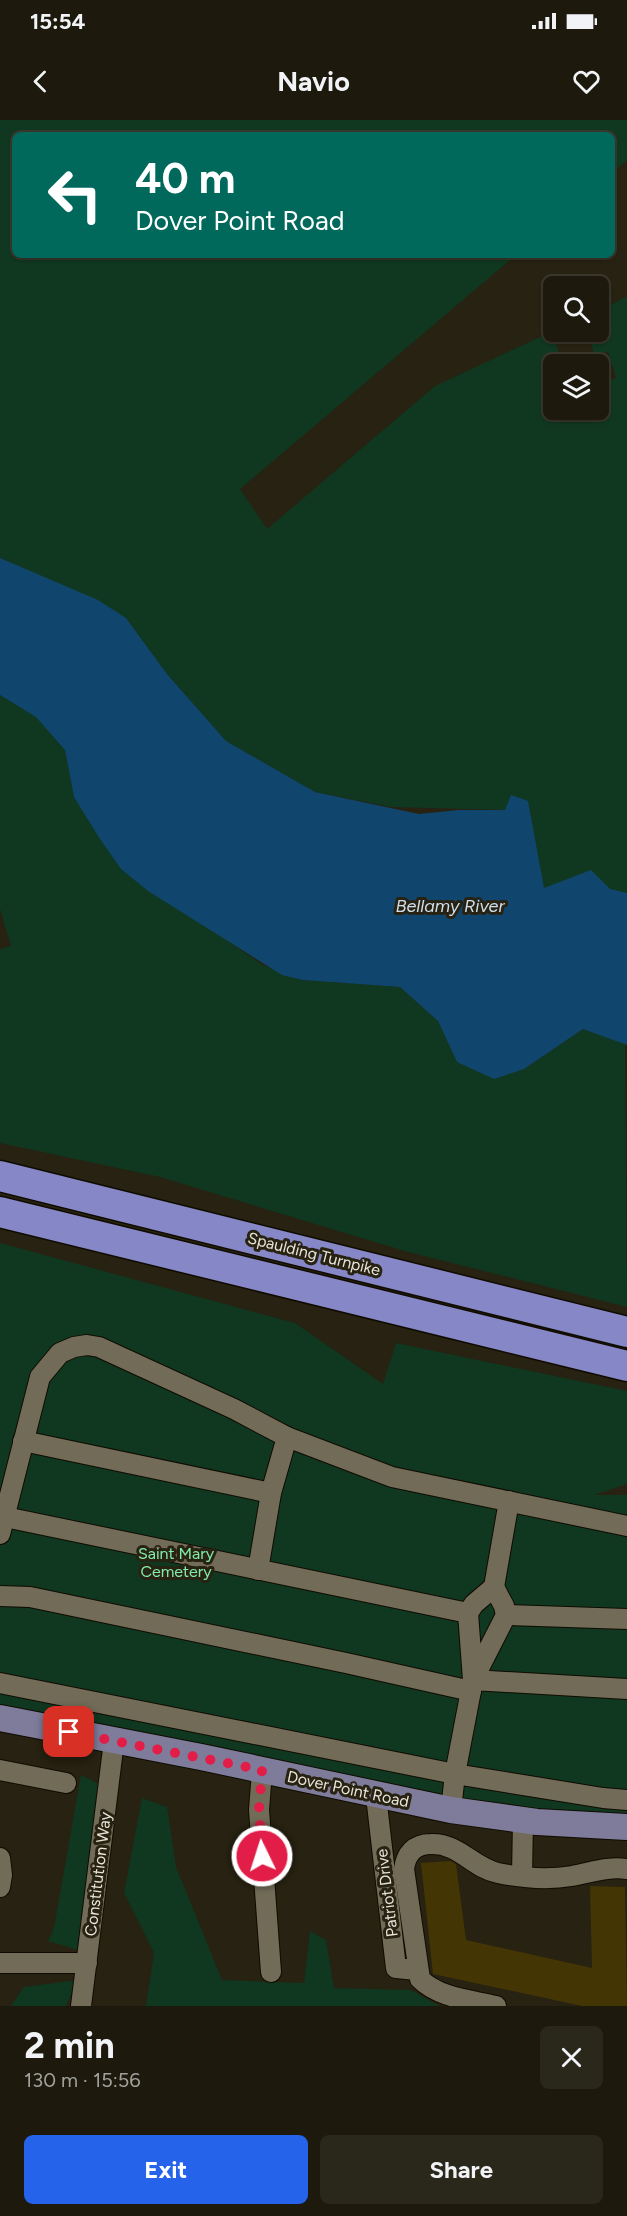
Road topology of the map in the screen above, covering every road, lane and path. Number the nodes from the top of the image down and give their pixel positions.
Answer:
1 (0, 1176) edge
2 (0, 1212) edge
3 (627, 1332) edge
4 (627, 1366) edge
5 (287, 1437) junction
6 (22, 1441) junction
7 (271, 1493) junction
8 (509, 1501) junction
9 (2, 1525) edge
10 (627, 1526) edge
11 (258, 1570) junction
12 (494, 1587) junction
13 (0, 1596) edge
14 (468, 1613) junction
15 (506, 1615) junction
16 (627, 1619) edge
17 (0, 1683) edge
18 (472, 1686) junction
19 (627, 1689) edge
20 (0, 1718) edge
21 (114, 1741) junction
22 (0, 1770) edge
23 (262, 1770) junction
24 (455, 1774) junction
25 (66, 1783) dead end
26 (376, 1796) junction
27 (627, 1800) edge
28 (451, 1810) junction
29 (523, 1820) junction
30 (627, 1827) edge
31 (0, 1858) edge
32 (627, 1869) edge
33 (522, 1876) junction
34 (0, 1887) edge
35 (0, 1963) edge
36 (87, 1963) junction
37 (417, 1970) junction
38 (271, 1972) dead end
39 (81, 2006) edge
40 (496, 2006) edge

1 - 3 highway, Spaulding Turnpike
2 - 4 highway, Spaulding Turnpike
5 - 6 street
5 - 7 street
5 - 8 street
6 - 7 street
6 - 9 street
7 - 11 street
8 - 10 street
8 - 12 street
9 - 11 street
11 - 14 street
12 - 14 street
12 - 15 street
13 - 18 street
14 - 18 street
15 - 16 street
15 - 18 street
17 - 24 street
18 - 19 street
18 - 24 street
20 - 21 main road, Dover Point Road
21 - 23 main road, Dover Point Road
21 - 36 street, Constitution Way
22 - 25 street
23 - 26 main road, Dover Point Road
23 - 38 street
24 - 27 street
24 - 28 street
26 - 28 main road, Dover Point Road
26 - 37 street, Patriot Drive
28 - 29 main road, Dover Point Road
29 - 30 main road, Dover Point Road
29 - 33 street
31 - 34 street
32 - 33 street
33 - 37 street
35 - 36 street
36 - 39 street, Constitution Way
37 - 40 street

